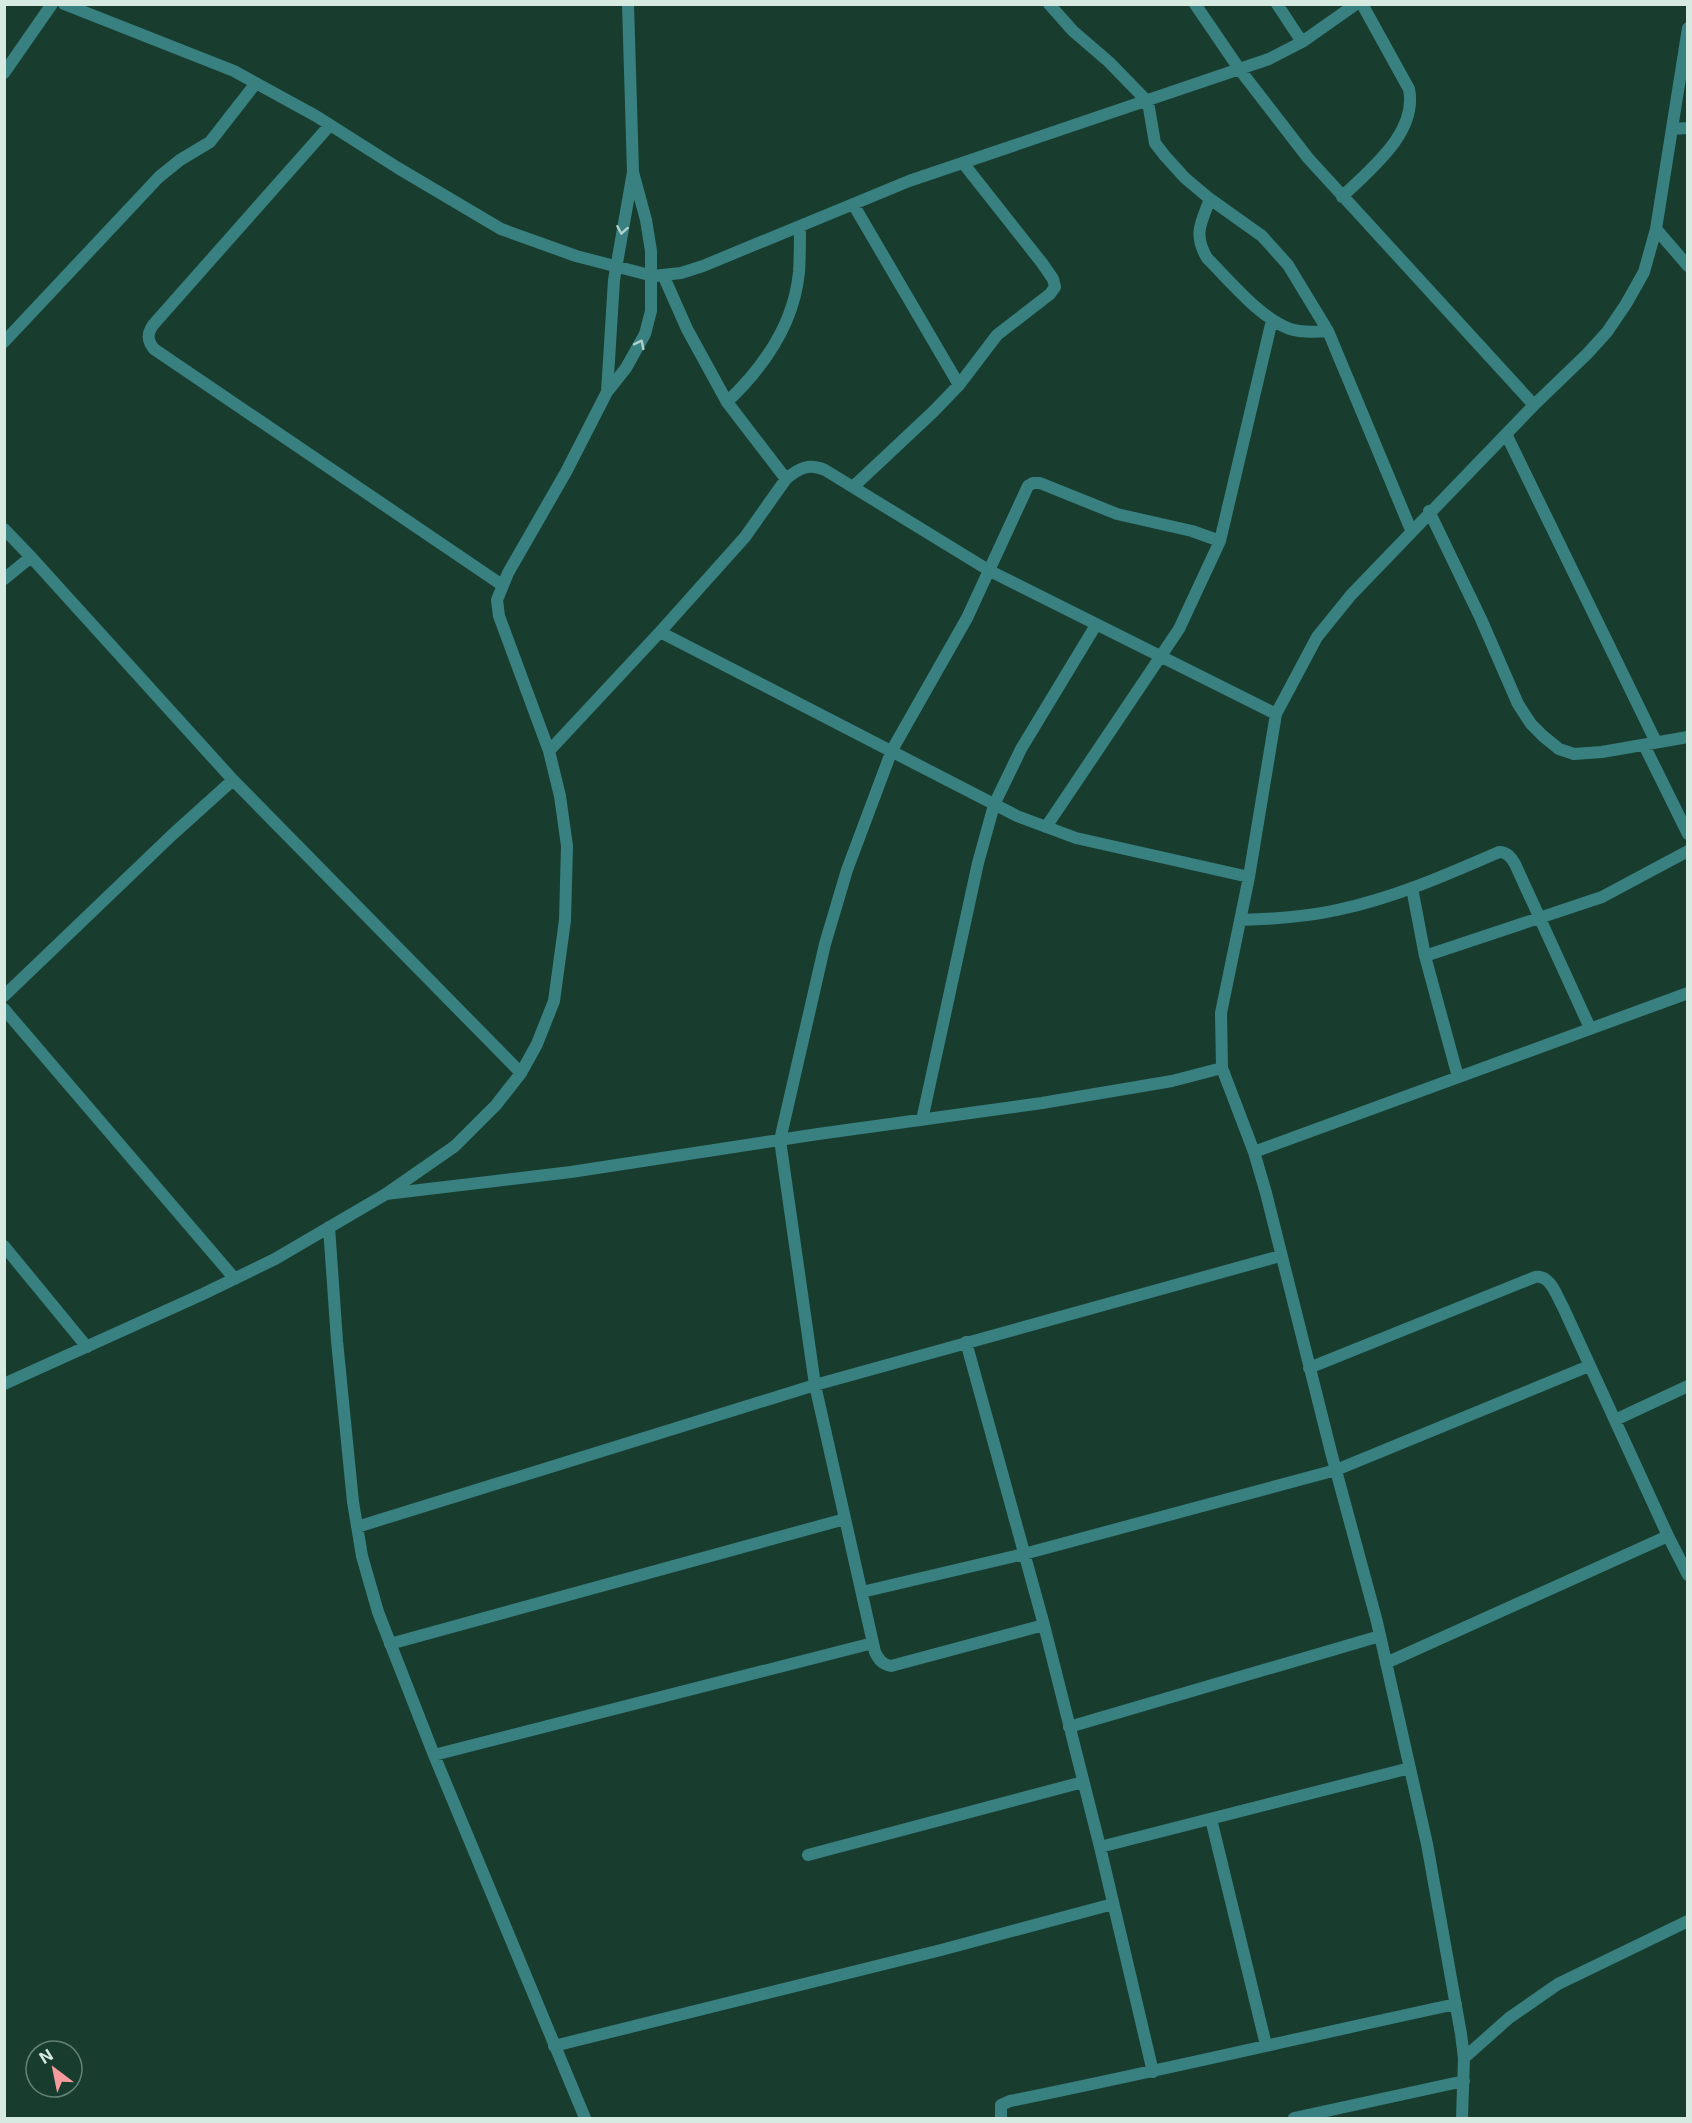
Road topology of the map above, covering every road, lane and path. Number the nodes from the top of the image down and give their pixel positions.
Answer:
1 (52, 4) edge
2 (64, 4) edge
3 (628, 4) edge
4 (1049, 4) edge
5 (1195, 4) edge
6 (1277, 4) edge
7 (1356, 4) edge
8 (1362, 4) edge
9 (1688, 27) edge
10 (1302, 42) junction
11 (1685, 53) edge
12 (1240, 70) junction
13 (4, 73) edge
14 (256, 83) junction
15 (1148, 102) junction
16 (330, 125) junction
17 (1688, 128) edge
18 (1672, 129) junction
19 (963, 164) junction
20 (633, 172) junction
21 (1342, 197) junction
22 (1210, 199) junction
23 (853, 204) junction
24 (800, 226) junction
25 (1656, 229) junction
26 (1688, 266) edge
27 (616, 267) junction
28 (658, 276) junction
29 (1272, 320) junction
30 (1328, 331) junction
31 (4, 342) edge
32 (959, 385) junction
33 (607, 392) junction
34 (727, 402) junction
35 (1534, 405) junction
36 (1506, 434) junction
37 (786, 479) junction
38 (853, 487) junction
39 (1429, 512) junction
40 (4, 529) edge
41 (1411, 530) junction
42 (1220, 541) junction
43 (31, 557) junction
44 (990, 572) junction
45 (4, 579) edge
46 (502, 585) junction
47 (1096, 625) junction
48 (660, 632) junction
49 (1161, 658) junction
50 (1276, 714) junction
51 (1688, 737) edge
52 (1650, 744) junction
53 (892, 750) junction
54 (549, 751) junction
55 (233, 780) junction
56 (994, 805) junction
57 (1046, 827) junction
58 (1688, 834) edge
59 (1688, 851) edge
60 (1249, 877) junction
61 (1412, 888) junction
62 (1539, 916) junction
63 (1241, 920) junction
64 (1425, 956) junction
65 (1688, 993) edge
66 (4, 996) edge
67 (4, 1009) edge
68 (1590, 1028) junction
69 (1222, 1068) junction
70 (521, 1073) junction
71 (1458, 1077) junction
72 (922, 1120) junction
73 (780, 1140) junction
74 (1254, 1152) junction
75 (386, 1194) junction
76 (329, 1227) junction
77 (4, 1246) edge
78 (1280, 1256) junction
79 (235, 1278) junction
80 (966, 1342) junction
81 (87, 1347) junction
82 (1589, 1366) junction
83 (1310, 1368) junction
84 (4, 1384) edge
85 (815, 1385) junction
86 (1688, 1386) edge
87 (1616, 1420) junction
88 (1336, 1470) junction
89 (845, 1519) junction
90 (357, 1527) junction
91 (1668, 1536) junction
92 (1024, 1554) junction
93 (1688, 1575) edge
94 (862, 1592) junction
95 (1044, 1625) junction
96 (1380, 1636) junction
97 (873, 1643) junction
98 (390, 1644) junction
99 (1386, 1663) junction
100 (1070, 1727) junction
101 (434, 1755) junction
102 (1410, 1768) junction
103 (1083, 1782) junction
104 (1211, 1819) junction
105 (1100, 1847) junction
106 (808, 1855) dead end
107 (1113, 1904) junction
108 (1688, 1921) edge
109 (1456, 2004) junction
110 (1266, 2045) junction
111 (554, 2046) junction
112 (1464, 2058) junction
113 (1153, 2072) junction
114 (1464, 2081) junction
115 (585, 2118) edge
116 (1001, 2118) edge
117 (1294, 2118) edge
118 (1462, 2118) edge

1 - 13 street
2 - 14 street
3 - 20 street
4 - 15 street
5 - 12 street
6 - 10 street
7 - 10 street
8 - 21 street
9 - 11 street
10 - 12 street
11 - 18 street
12 - 15 street
12 - 21 street
14 - 16 street
14 - 31 street
15 - 19 street
15 - 22 street
16 - 27 street
16 - 46 street
17 - 18 street
18 - 25 street
19 - 23 street
19 - 32 street
20 -> 27 street
20 - 28 street
21 - 35 street
22 - 29 street
22 - 30 street
23 - 24 street
23 - 32 street
24 - 28 street
24 - 34 street
25 - 26 street
25 - 35 street
27 - 28 street
27 - 33 street
33 -> 28 street
28 - 34 street
29 - 30 street
29 - 42 street
30 - 41 street
32 - 38 street
33 - 46 street
34 - 37 street
35 - 36 street
36 - 39 street
36 - 52 street
37 - 38 street
37 - 48 street
38 - 44 street
39 - 41 street
39 - 52 street
40 - 43 street
41 - 50 street
42 - 44 street
42 - 49 street
43 - 45 street
43 - 55 street
44 - 47 street
44 - 53 street
46 - 54 street
47 - 49 street
47 - 56 street
48 - 53 street
48 - 54 street
49 - 50 street
49 - 57 street
50 - 60 street
51 - 52 street
52 - 58 street
53 - 56 street
53 - 73 street
54 - 70 street
55 - 66 street
55 - 70 street
56 - 57 street
56 - 72 street
57 - 60 street
59 - 62 street
60 - 63 street
61 - 62 street
61 - 63 street
61 - 64 street
62 - 64 street
62 - 68 street
63 - 69 street
64 - 71 street
65 - 68 street
67 - 79 street
68 - 71 street
69 - 72 street
69 - 74 street
70 - 75 street
71 - 74 street
72 - 73 street
73 - 75 street
73 - 85 street
74 - 78 street
75 - 76 street
76 - 79 street
76 - 90 street
77 - 81 street
78 - 80 street
78 - 83 street
79 - 81 street
80 - 85 street
80 - 92 street
81 - 84 street
82 - 83 street
82 - 87 street
82 - 88 street
83 - 88 street
85 - 89 street
85 - 90 street
86 - 87 street
87 - 91 street
88 - 92 street
88 - 96 street
89 - 94 street
89 - 98 street
90 - 98 street
91 - 93 street
91 - 99 street
92 - 94 street
92 - 95 street
94 - 97 street
95 - 97 street
95 - 100 street
96 - 99 street
96 - 100 street
97 - 101 street
98 - 101 street
99 - 102 street
100 - 103 street
101 - 111 street
102 - 104 street
102 - 109 street
103 - 105 street
103 - 106 street
104 - 105 street
104 - 110 street
105 - 107 street
107 - 111 street
107 - 113 street
108 - 112 street
109 - 110 street
109 - 112 street
110 - 113 street
111 - 115 street
112 - 114 street
113 - 116 street
114 - 117 street
114 - 118 street

